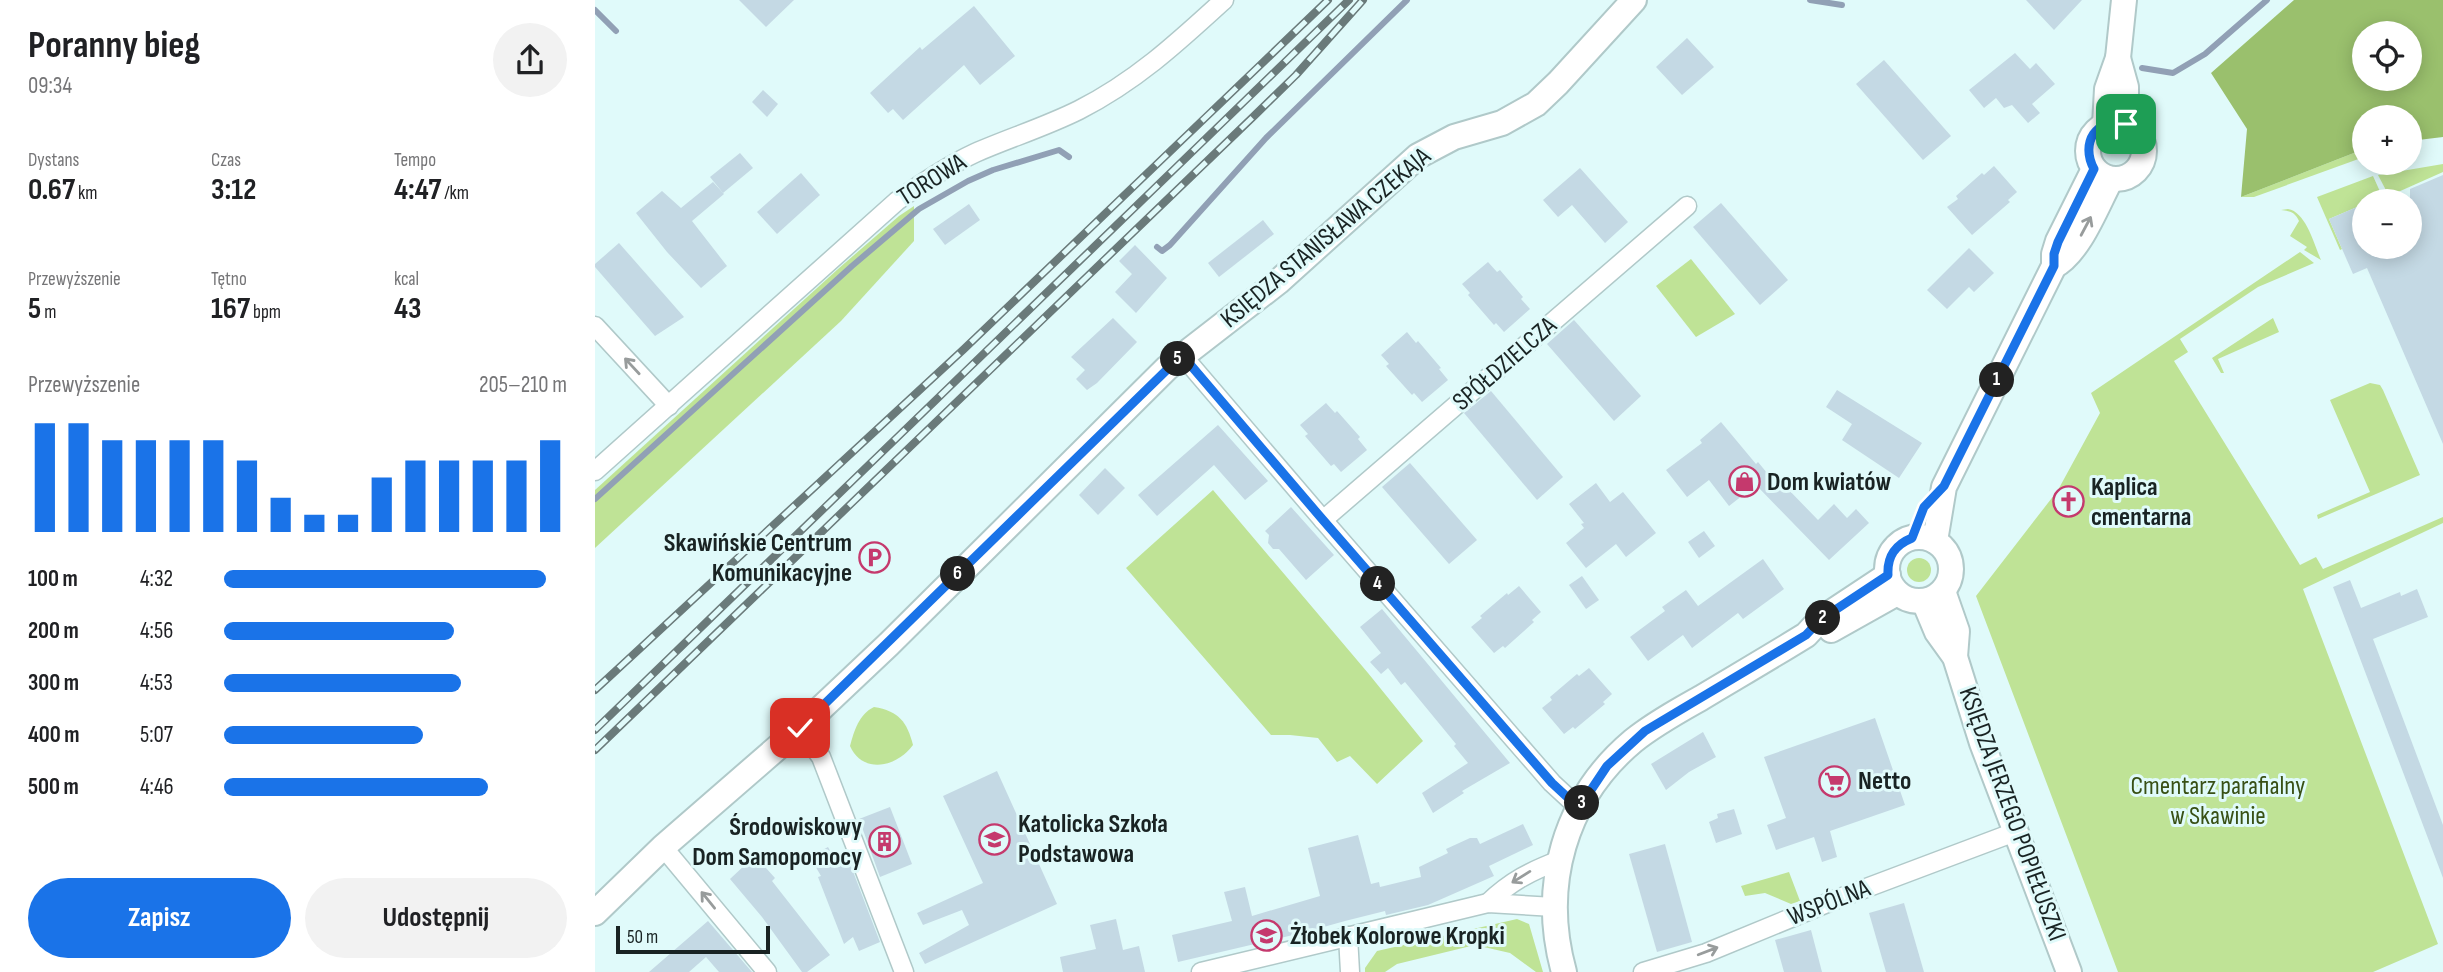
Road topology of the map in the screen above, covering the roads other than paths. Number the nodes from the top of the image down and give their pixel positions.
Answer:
1 (1224, 0) edge
2 (1634, 0) edge
3 (2124, 0) edge
4 (2116, 124) junction
5 (2103, 174) junction
6 (1687, 206) dead end
7 (595, 326) edge
8 (1182, 355) junction
9 (669, 406) junction
10 (595, 471) edge
11 (1323, 520) junction
12 (1923, 540) junction
13 (1892, 584) junction
14 (1933, 596) junction
15 (800, 728) junction
16 (1579, 808) junction
17 (2015, 832) junction
18 (663, 847) junction
19 (1560, 860) junction
20 (1488, 903) junction
21 (1554, 907) junction
22 (595, 914) edge
23 (1348, 936) junction
24 (767, 972) edge
25 (904, 972) edge
26 (1201, 972) edge
27 (1350, 972) edge
28 (1564, 972) edge
29 (1643, 972) edge
30 (2069, 972) edge

1 - 9 street, TOROWA
2 - 8 street, KSIĘDZA STANISŁAWA CZEKAJA
3 - 4 street
4 - 5 street
4 - 5 street
5 - 12 street
6 - 11 street, SPÓŁDZIELCZA
9 -> 7 street
8 - 11 street
8 - 15 street, KSIĘDZA STANISŁAWA CZEKAJA
9 - 10 street, TOROWA
11 - 16 street
12 - 13 street
12 - 14 street
13 - 14 street
13 - 16 street
14 - 17 street, KSIĘDZA JERZEGO POPIEŁUSZKI
15 - 18 street, KSIĘDZA STANISŁAWA CZEKAJA
15 - 25 street
16 - 19 street
29 -> 17 street, WSPÓLNA
17 - 30 street, KSIĘDZA JERZEGO POPIEŁUSZKI
18 - 22 street, KSIĘDZA STANISŁAWA CZEKAJA
24 -> 18 street
19 -> 20 street
19 - 21 street
20 - 21 street
20 - 23 street
21 - 28 street
23 - 26 street
23 - 27 street

